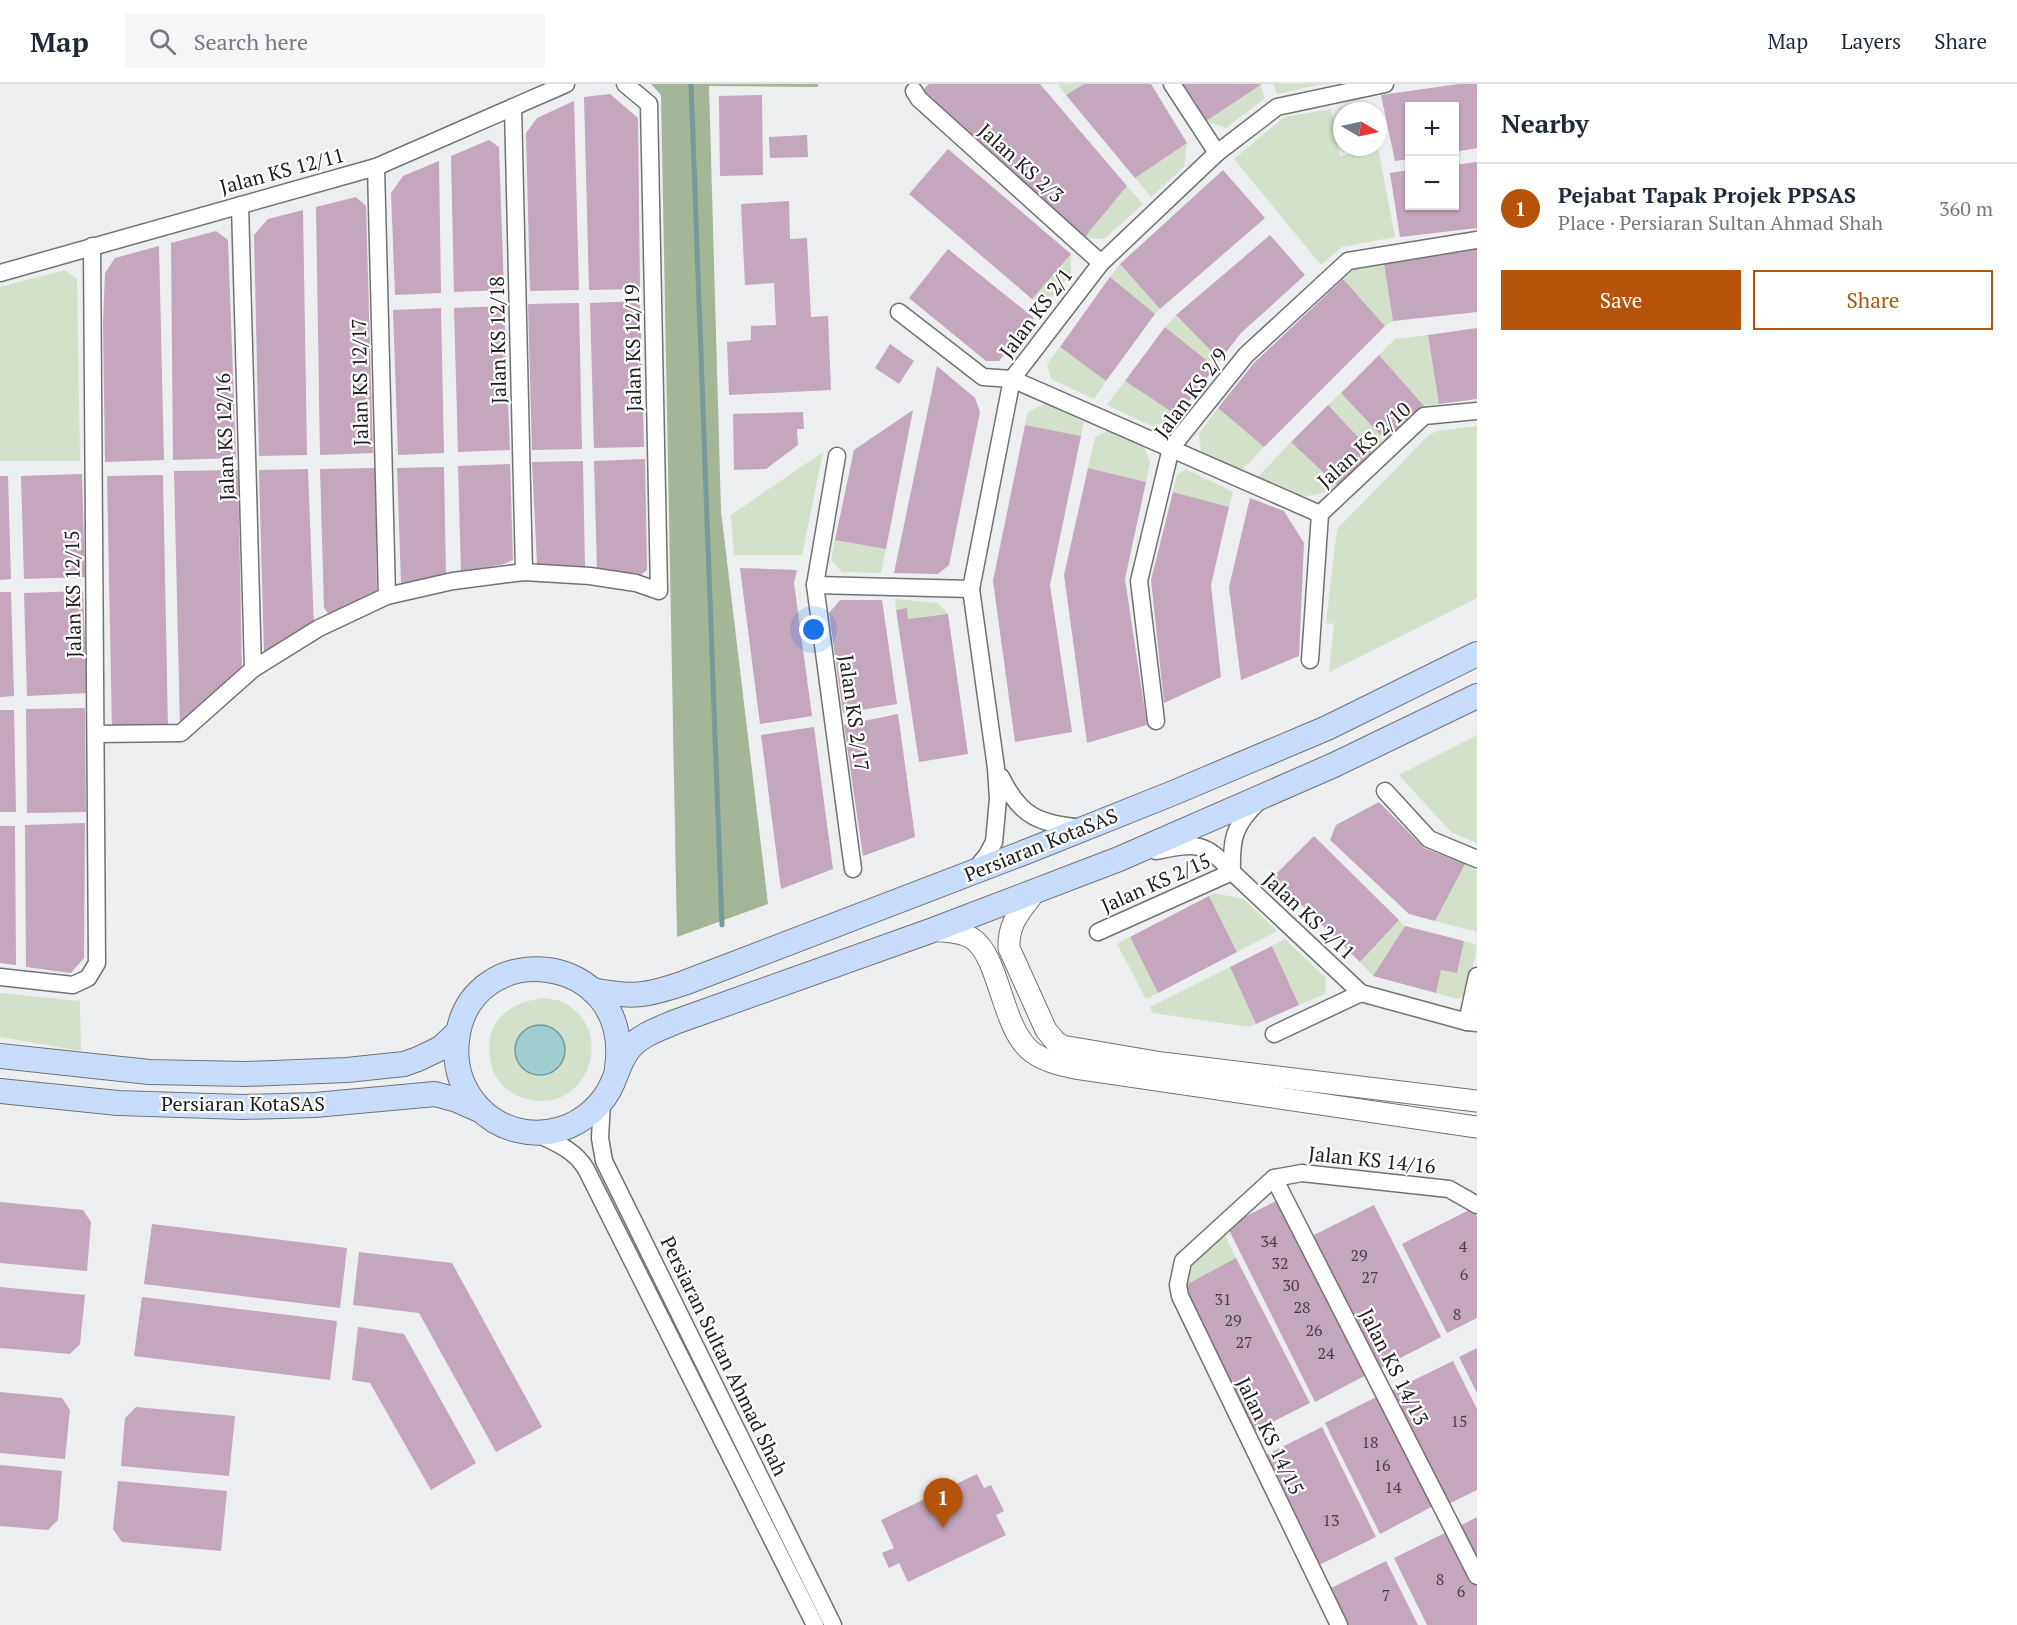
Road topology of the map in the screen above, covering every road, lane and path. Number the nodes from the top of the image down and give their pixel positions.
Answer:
1 (566, 84) edge
2 (626, 84) edge
3 (1172, 84) edge
4 (1385, 84) edge
5 (1347, 87) edge
6 (914, 91) dead end
7 (513, 107) junction
8 (1217, 153) junction
9 (376, 167) junction
10 (240, 205) junction
11 (1477, 240) edge
12 (92, 246) junction
13 (1101, 263) junction
14 (0, 273) edge
15 (899, 312) dead end
16 (1012, 379) junction
17 (1477, 411) edge
18 (1171, 448) junction
19 (837, 456) dead end
20 (1320, 514) junction
21 (524, 572) junction
22 (815, 585) junction
23 (971, 589) junction
24 (387, 596) junction
25 (1477, 654) edge
26 (1310, 660) dead end
27 (253, 669) junction
28 (1477, 696) edge
29 (1156, 721) dead end
30 (96, 734) junction
31 (996, 768) junction
32 (1385, 791) dead end
33 (1266, 794) junction
34 (1085, 828) junction
35 (1119, 859) junction
36 (1477, 859) edge
37 (853, 869) dead end
38 (1232, 872) junction
39 (972, 873) junction
40 (1034, 893) junction
41 (933, 930) junction
42 (1098, 932) dead end
43 (1477, 976) edge
44 (0, 977) edge
45 (592, 990) junction
46 (1361, 993) junction
47 (1472, 1022) edge
48 (458, 1033) junction
49 (1274, 1034) dead end
50 (0, 1056) edge
51 (617, 1068) junction
52 (0, 1091) edge
53 (602, 1101) junction
54 (1477, 1101) edge
55 (483, 1112) junction
56 (1477, 1127) edge
57 (534, 1133) junction
58 (1274, 1178) junction
59 (1477, 1204) edge
60 (1477, 1576) edge
61 (815, 1625) edge
62 (833, 1625) edge
63 (1339, 1625) edge

1 - 7 street, Jalan KS 12/11
2 - 21 street, Jalan KS 12/19
3 - 8 street
4 - 5 street, Jalan KS 2/1
5 - 8 street, Jalan KS 2/1
6 - 13 street, Jalan KS 2/3
7 - 9 street, Jalan KS 12/11
7 - 21 street, Jalan KS 12/18
8 - 13 street, Jalan KS 2/1
9 - 10 street, Jalan KS 12/11
9 - 24 street, Jalan KS 12/17
10 - 12 street, Jalan KS 12/11
10 - 27 street, Jalan KS 12/16
11 - 18 street, Jalan KS 2/9
12 - 14 street, Jalan KS 12/11
12 - 30 street, Jalan KS 12/15
13 - 16 street, Jalan KS 2/1
15 - 16 street
16 - 18 street
16 - 23 street, Jalan KS 2/1
17 - 20 street, Jalan KS 2/10
18 - 20 street
18 - 29 street, Jalan KS 2/9
19 - 22 street, Jalan KS 2/17
20 - 26 street, Jalan KS 2/10
21 - 24 street
22 - 23 street
22 - 37 street, Jalan KS 2/17
23 - 31 street, Jalan KS 2/1
24 - 27 street
25 - 34 main road, Persiaran KotaSAS
27 - 30 street
28 - 33 main road, Persiaran KotaSAS
30 - 44 street, Jalan KS 12/15
31 - 34 street
31 - 39 street
32 - 36 street
33 - 35 main road, Persiaran KotaSAS
33 - 38 street
34 - 39 main road, Persiaran KotaSAS
35 - 38 street, Jalan KS 2/11
35 - 40 main road, Persiaran KotaSAS
38 - 42 street, Jalan KS 2/15
38 - 46 street, Jalan KS 2/11
39 - 45 main road, Persiaran KotaSAS
40 - 41 main road, Persiaran KotaSAS
40 - 54 street
41 - 51 main road, Persiaran KotaSAS
41 - 56 street
43 - 47 street
45 - 48 main road, Persiaran KotaSAS
45 - 51 main road, Persiaran KotaSAS
46 - 47 street, Jalan KS 2/11
46 - 49 street
48 - 50 main road, Persiaran KotaSAS
48 - 55 main road, Persiaran KotaSAS
51 - 53 main road, Persiaran KotaSAS
52 - 55 main road, Persiaran KotaSAS
53 - 57 main road, Persiaran KotaSAS
53 - 62 street, Persiaran Sultan Ahmad Shah
55 - 57 main road, Persiaran KotaSAS
57 - 61 street, Persiaran Sultan Ahmad Shah
58 - 59 street, Jalan KS 14/16
58 - 60 street, Jalan KS 14/13
58 - 63 street, Jalan KS 14/15

